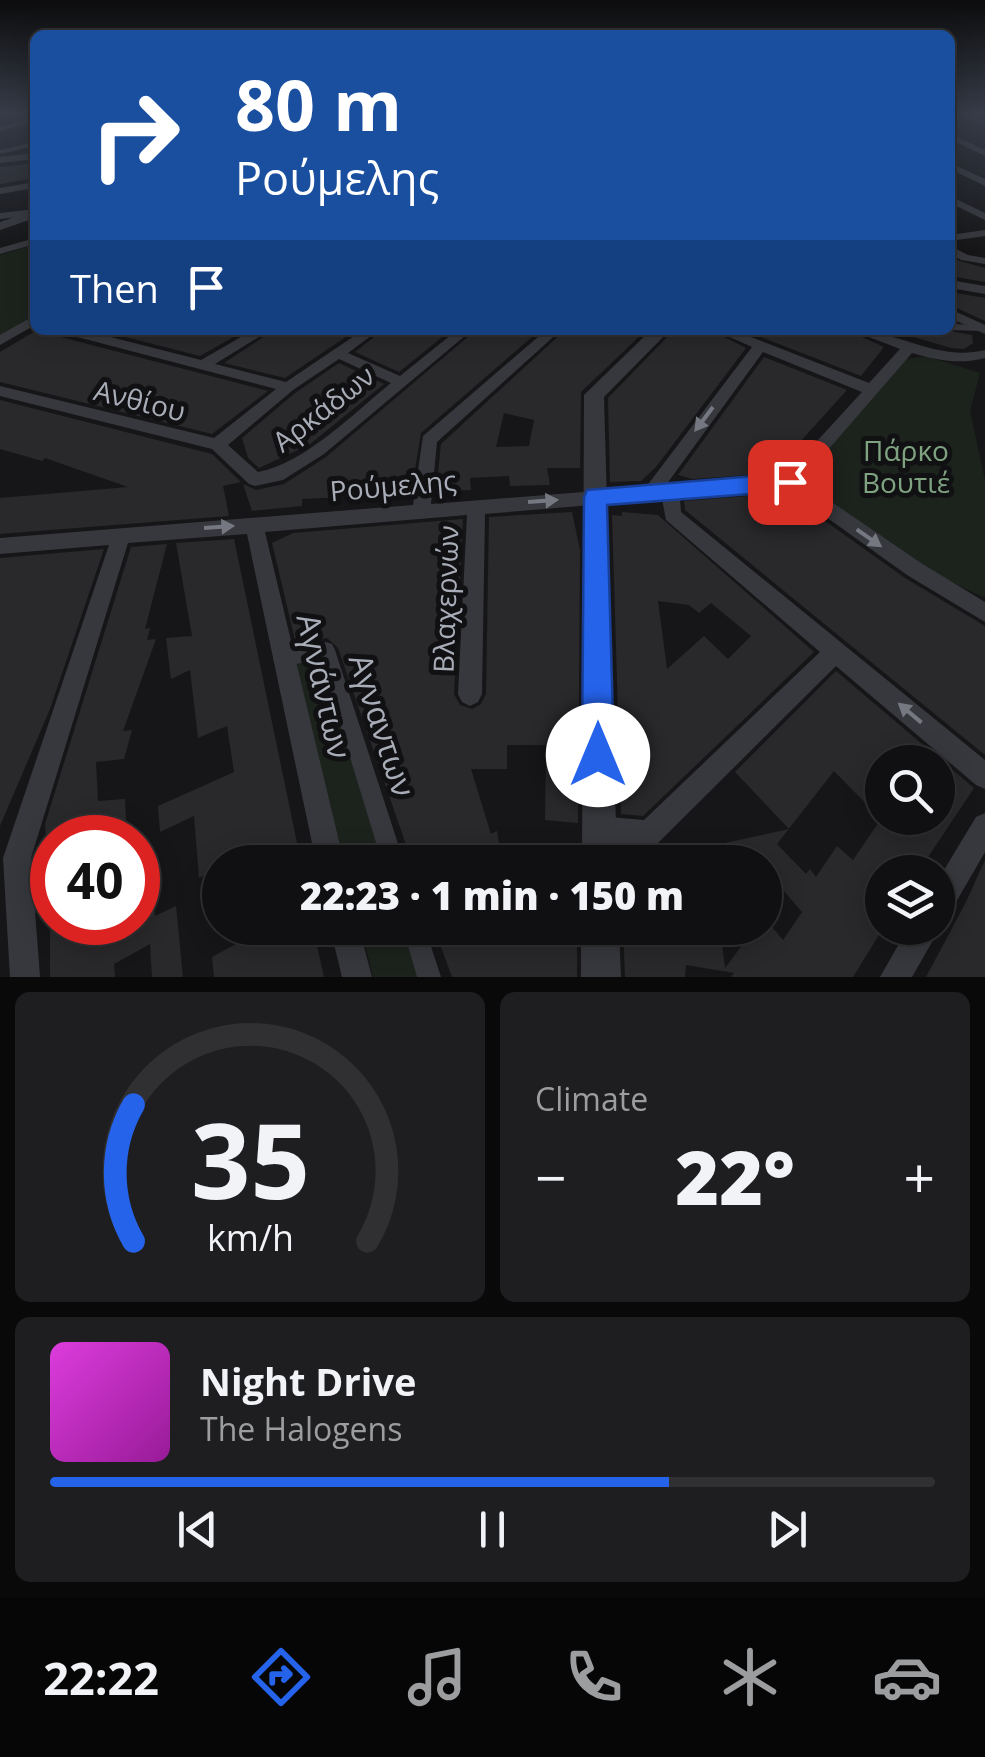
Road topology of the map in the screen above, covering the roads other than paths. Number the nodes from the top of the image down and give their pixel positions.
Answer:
1 (955, 168) edge
2 (985, 183) edge
3 (30, 186) edge
4 (0, 191) edge
5 (985, 200) edge
6 (955, 202) edge
7 (955, 203) edge
8 (30, 213) edge
9 (30, 215) edge
10 (0, 216) edge
11 (985, 217) edge
12 (0, 226) edge
13 (985, 233) edge
14 (955, 237) edge
15 (30, 242) edge
16 (0, 251) edge
17 (955, 252) edge
18 (985, 261) edge
19 (955, 285) edge
20 (985, 290) edge
21 (955, 315) edge
22 (30, 323) edge
23 (955, 327) edge
24 (983, 329) edge
25 (86, 335) edge
26 (254, 335) edge
27 (365, 335) edge
28 (458, 335) edge
29 (548, 335) edge
30 (656, 335) edge
31 (732, 335) edge
32 (873, 335) edge
33 (0, 341) edge
34 (760, 346) junction
35 (910, 347) junction
36 (339, 354) junction
37 (985, 354) edge
38 (203, 365) junction
39 (399, 381) junction
40 (288, 387) junction
41 (0, 390) edge
42 (872, 390) junction
43 (216, 445) junction
44 (255, 479) joint
45 (790, 482) junction
46 (660, 492) junction
47 (596, 497) junction
48 (476, 506) junction
49 (421, 510) junction
50 (254, 524) junction
51 (122, 534) junction
52 (0, 546) edge
53 (985, 613) edge
54 (836, 651) junction
55 (282, 659) junction
56 (470, 694) dead end
57 (985, 776) edge
58 (985, 826) edge
59 (599, 829) junction
60 (326, 845) edge
61 (388, 845) edge
62 (599, 845) edge
63 (9, 862) edge
64 (955, 877) edge
65 (349, 945) edge
66 (420, 945) edge
67 (600, 945) edge
68 (914, 945) edge
69 (25, 977) edge
70 (356, 977) edge
71 (430, 977) edge
72 (601, 977) edge
73 (895, 977) edge

1 - 2 street
3 - 4 street
5 - 6 street
7 - 11 street
8 - 10 street
9 - 12 street
13 - 14 street
15 - 16 street
17 - 18 street
19 - 20 street
21 - 24 street
22 - 33 street
23 - 24 lane
25 - 38 street
26 - 38 street
27 - 36 street
28 - 39 street, Αρκάδων
29 - 49 street
30 - 47 street
31 - 34 street
32 - 35 street
34 - 42 street
34 -> 46 street
35 - 37 street
35 - 42 street
36 - 39 street
36 - 40 street
38 - 40 street
39 - 44 street, Αρκάδων
40 - 43 street
41 - 43 street, Ανθίου
42 - 45 street
43 - 44 street, Ανθίου
45 - 46 street, Ρούμελης
45 -> 53 street
46 - 47 street, Ρούμελης
46 - 54 street
48 -> 47 street, Ρούμελης
47 - 59 street
48 - 49 street, Ρούμελης
48 - 56 street, Βλαχερνών
49 - 50 street, Ρούμελης
51 -> 50 street, Ρούμελης
50 - 55 street, Αγνάντων
51 - 52 street, Ρούμελης
51 - 63 street
57 -> 54 street
54 - 59 street
55 - 60 street, Αγνάντων
55 - 61 street, Αγναντων
58 - 64 street
59 - 62 street
63 - 69 street
65 - 70 street
66 - 71 street
67 - 72 street
68 - 73 street

